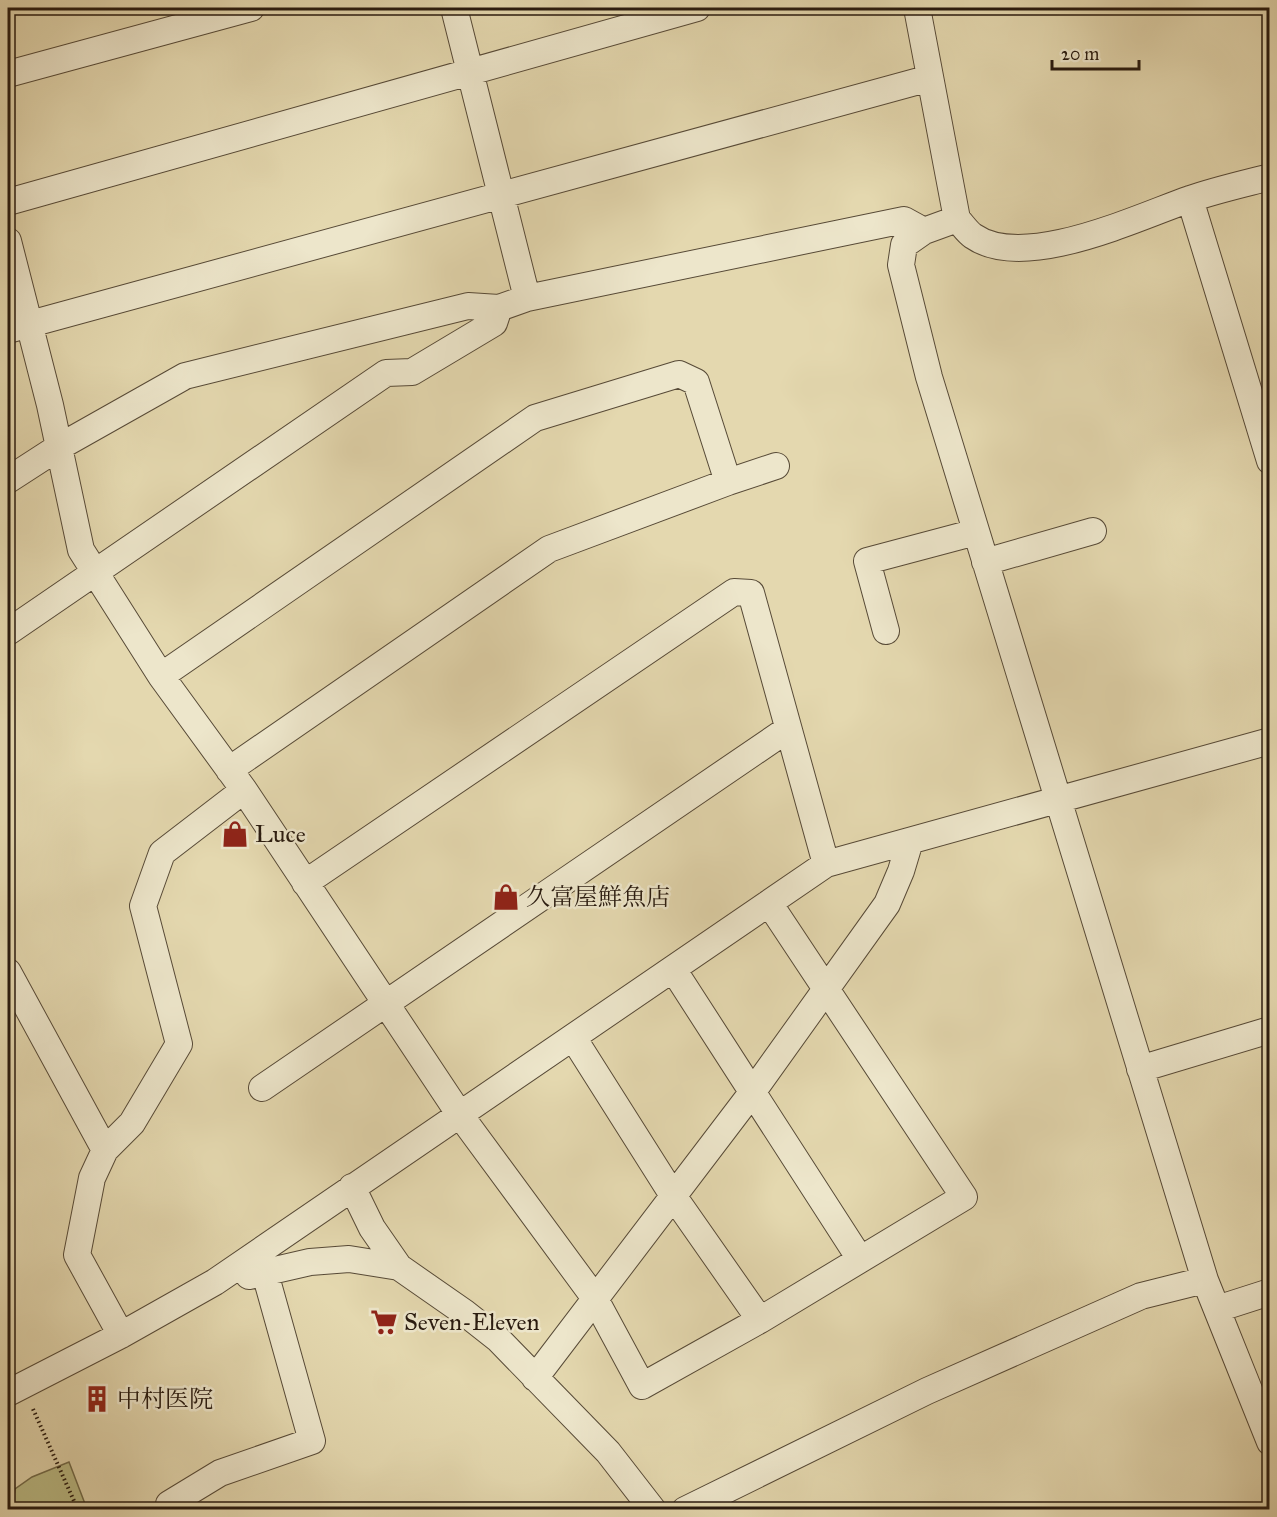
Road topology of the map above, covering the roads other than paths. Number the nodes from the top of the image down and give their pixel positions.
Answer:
1 (251, 8) edge
2 (454, 8) edge
3 (697, 8) edge
4 (917, 8) edge
5 (470, 70) junction
6 (8, 74) edge
7 (930, 78) junction
8 (1269, 177) edge
9 (500, 194) junction
10 (1190, 199) junction
11 (8, 202) edge
12 (957, 219) junction
13 (924, 231) junction
14 (8, 241) edge
15 (527, 298) junction
16 (499, 308) junction
17 (19, 326) edge
18 (59, 447) junction
19 (1269, 461) edge
20 (776, 466) dead end
21 (8, 480) edge
22 (728, 482) junction
23 (1093, 531) dead end
24 (976, 532) junction
25 (985, 562) junction
26 (96, 572) junction
27 (886, 631) dead end
28 (8, 632) edge
29 (161, 676) junction
30 (788, 729) junction
31 (1269, 741) edge
32 (236, 780) junction
33 (1058, 800) junction
34 (910, 841) junction
35 (826, 864) junction
36 (305, 884) junction
37 (769, 903) junction
38 (673, 969) junction
39 (8, 972) edge
40 (826, 988) junction
41 (386, 1002) junction
42 (1269, 1030) edge
43 (573, 1039) junction
44 (1140, 1069) junction
45 (262, 1088) dead end
46 (751, 1094) junction
47 (460, 1115) junction
48 (105, 1150) junction
49 (352, 1187) junction
50 (674, 1197) junction
51 (860, 1259) junction
52 (399, 1267) junction
53 (265, 1273) junction
54 (1205, 1280) junction
55 (215, 1282) junction
56 (1269, 1293) edge
57 (594, 1298) junction
58 (1217, 1309) junction
59 (760, 1320) junction
60 (121, 1335) junction
61 (535, 1378) junction
62 (15, 1389) edge
63 (1269, 1442) edge
64 (169, 1504) dead end
65 (653, 1509) edge
66 (685, 1509) edge

1 - 6 street
2 - 5 street
3 - 5 street
4 - 7 street
5 - 9 street
5 - 11 street
7 - 9 street
7 - 12 street
8 - 10 street
9 - 15 street
9 - 17 street
10 - 12 street
10 - 19 street
12 - 13 street
13 - 15 street
13 - 24 street
14 - 17 street
15 - 16 street
16 - 18 street
16 - 26 street
17 - 18 street
18 - 21 street
18 - 26 street
20 - 22 street
22 - 29 street
22 - 32 street
23 - 25 street
24 - 25 street
24 - 27 street
25 - 33 street
26 - 28 street
26 - 29 street
29 - 32 street
30 - 35 street
30 - 36 street
30 - 41 street
31 - 33 street
32 - 36 street
32 - 48 street
33 - 34 street
33 - 44 street
34 - 35 street
34 - 40 street
35 - 37 street
36 - 41 street
37 - 38 street
37 - 40 street
38 - 43 street
38 - 46 street
39 - 48 street
40 - 46 street
40 - 51 street
41 - 45 street
41 - 47 street
42 - 44 street
43 - 47 street
43 - 50 street
44 - 54 street
46 - 50 street
46 - 51 street
47 - 49 street
47 - 57 street
48 - 60 street
49 - 52 street
49 - 55 street
50 - 57 street
50 - 59 street
51 - 59 street
52 - 53 street
52 - 61 street
53 - 55 street
53 - 64 street
54 - 58 street
54 - 66 street
55 - 60 street
56 - 58 street
57 - 59 street
57 - 61 street
58 - 63 street
60 - 62 street
61 - 65 street

